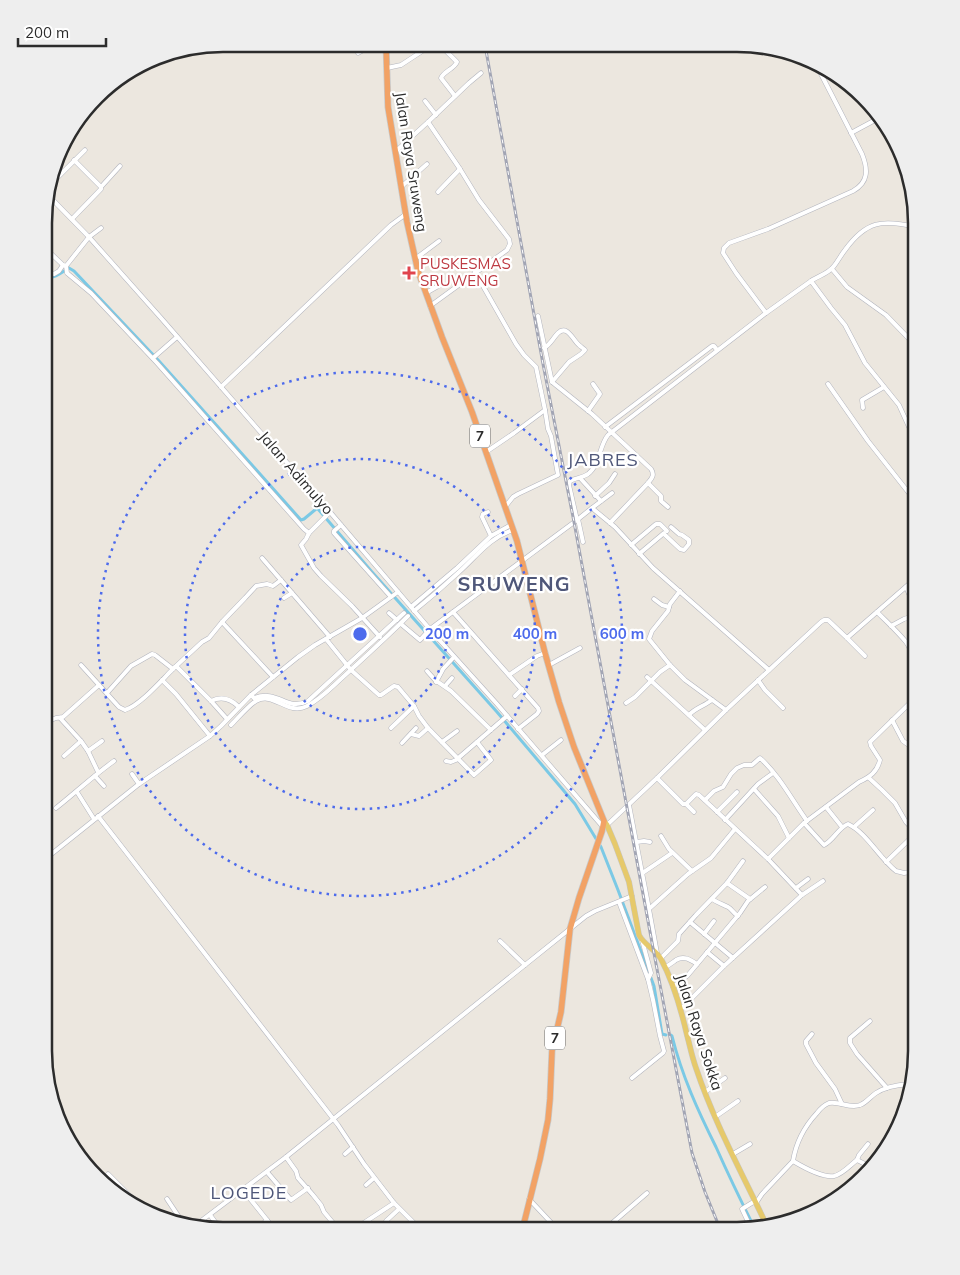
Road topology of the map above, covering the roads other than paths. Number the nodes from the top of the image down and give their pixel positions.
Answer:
1 (386, 53) edge
2 (420, 53) edge
3 (447, 53) edge
4 (387, 68) junction
5 (481, 73) dead end
6 (821, 75) edge
7 (455, 96) junction
8 (425, 101) dead end
9 (436, 115) junction
10 (873, 121) edge
11 (428, 122) junction
12 (851, 133) junction
13 (85, 150) dead end
14 (395, 152) junction
15 (74, 160) junction
16 (426, 164) dead end
17 (120, 166) dead end
18 (460, 169) junction
19 (60, 175) edge
20 (101, 187) junction
21 (401, 187) junction
22 (438, 192) dead end
23 (54, 201) edge
24 (406, 214) junction
25 (72, 219) junction
26 (908, 225) edge
27 (101, 228) dead end
28 (89, 237) junction
29 (439, 242) dead end
30 (52, 255) edge
31 (415, 259) junction
32 (65, 267) junction
33 (832, 269) junction
34 (474, 272) junction
35 (52, 274) edge
36 (811, 282) junction
37 (440, 285) dead end
38 (426, 293) junction
39 (430, 306) junction
40 (766, 313) junction
41 (538, 316) dead end
42 (177, 337) junction
43 (908, 338) edge
44 (544, 348) junction
45 (718, 350) junction
46 (154, 356) junction
47 (552, 382) junction
48 (594, 384) dead end
49 (828, 384) dead end
50 (221, 387) junction
51 (884, 387) junction
52 (651, 392) junction
53 (643, 398) junction
54 (656, 398) junction
55 (648, 404) junction
56 (862, 408) dead end
57 (545, 410) junction
58 (588, 410) junction
59 (908, 424) edge
60 (605, 427) junction
61 (611, 433) junction
62 (486, 452) junction
63 (615, 474) dead end
64 (580, 478) junction
65 (648, 483) junction
66 (908, 491) edge
67 (612, 492) dead end
68 (595, 496) junction
69 (601, 502) junction
70 (505, 507) junction
71 (668, 507) dead end
72 (592, 508) junction
73 (488, 512) dead end
74 (327, 515) junction
75 (578, 520) junction
76 (610, 523) junction
77 (341, 525) junction
78 (512, 527) junction
79 (665, 532) junction
80 (309, 533) junction
81 (491, 536) junction
82 (583, 542) dead end
83 (631, 545) junction
84 (639, 554) junction
85 (262, 558) dead end
86 (523, 560) junction
87 (459, 570) junction
88 (281, 580) junction
89 (906, 587) joint
90 (680, 591) junction
91 (908, 591) edge
92 (292, 593) junction
93 (394, 595) junction
94 (284, 598) dead end
95 (654, 599) dead end
96 (668, 607) junction
97 (412, 609) junction
98 (453, 612) junction
99 (877, 612) junction
100 (389, 613) dead end
101 (404, 613) dead end
102 (408, 616) dead end
103 (362, 618) junction
104 (908, 618) edge
105 (397, 620) junction
106 (222, 622) junction
107 (400, 624) junction
108 (891, 626) junction
109 (428, 632) junction
110 (379, 636) junction
111 (328, 638) junction
112 (847, 638) junction
113 (384, 640) junction
114 (907, 645) edge
115 (580, 648) dead end
116 (546, 653) junction
117 (865, 656) dead end
118 (451, 659) junction
119 (81, 665) dead end
120 (347, 665) junction
121 (549, 665) junction
122 (670, 665) junction
123 (174, 668) junction
124 (351, 670) junction
125 (769, 670) junction
126 (427, 671) dead end
127 (509, 675) junction
128 (647, 676) dead end
129 (273, 677) junction
130 (452, 678) dead end
131 (162, 680) junction
132 (758, 680) junction
133 (651, 681) junction
134 (436, 682) junction
135 (99, 685) junction
136 (329, 686) junction
137 (445, 686) junction
138 (522, 689) junction
139 (107, 693) junction
140 (515, 696) dead end
141 (254, 698) junction
142 (712, 700) junction
143 (211, 701) junction
144 (626, 703) dead end
145 (907, 705) edge
146 (414, 706) junction
147 (238, 707) junction
148 (783, 708) dead end
149 (726, 710) junction
150 (689, 715) junction
151 (506, 717) junction
152 (60, 718) junction
153 (227, 719) junction
154 (52, 720) edge
155 (892, 720) junction
156 (231, 726) dead end
157 (391, 728) dead end
158 (416, 728) dead end
159 (428, 728) junction
160 (518, 729) junction
161 (491, 730) junction
162 (705, 730) junction
163 (457, 731) dead end
164 (411, 734) junction
165 (210, 736) junction
166 (561, 740) dead end
167 (81, 741) junction
168 (102, 741) dead end
169 (442, 742) junction
170 (477, 742) junction
171 (402, 743) dead end
172 (907, 744) edge
173 (88, 751) junction
174 (64, 756) dead end
175 (542, 756) junction
176 (458, 759) junction
177 (114, 761) dead end
178 (446, 761) dead end
179 (773, 773) junction
180 (97, 774) junction
181 (132, 774) dead end
182 (657, 778) junction
183 (869, 778) junction
184 (139, 784) junction
185 (104, 786) dead end
186 (754, 789) junction
187 (77, 792) junction
188 (738, 792) dead end
189 (705, 800) junction
190 (686, 804) junction
191 (629, 805) junction
192 (826, 807) junction
193 (56, 808) dead end
194 (873, 810) dead end
195 (694, 812) dead end
196 (717, 812) junction
197 (98, 816) junction
198 (94, 819) junction
199 (725, 820) junction
200 (806, 822) junction
201 (907, 823) edge
202 (605, 824) junction
203 (842, 827) junction
204 (854, 827) junction
205 (735, 829) junction
206 (661, 836) dead end
207 (789, 838) junction
208 (907, 841) edge
209 (637, 842) junction
210 (650, 842) dead end
211 (52, 853) edge
212 (672, 853) junction
213 (768, 859) junction
214 (743, 861) dead end
215 (886, 862) junction
216 (692, 871) junction
217 (907, 872) edge
218 (641, 874) junction
219 (808, 879) dead end
220 (823, 881) dead end
221 (727, 883) junction
222 (765, 887) dead end
223 (796, 888) junction
224 (802, 895) junction
225 (632, 896) junction
226 (712, 899) junction
227 (750, 899) junction
228 (621, 901) junction
229 (649, 909) junction
230 (738, 916) junction
231 (714, 921) dead end
232 (690, 922) junction
233 (570, 929) junction
234 (704, 934) junction
235 (642, 940) junction
236 (500, 941) dead end
237 (715, 943) junction
238 (707, 952) junction
239 (659, 956) junction
240 (733, 958) junction
241 (697, 964) junction
242 (525, 965) junction
243 (724, 966) junction
244 (665, 967) junction
245 (649, 977) junction
246 (673, 987) junction
247 (681, 1009) junction
248 (870, 1021) dead end
249 (812, 1034) dead end
250 (632, 1078) dead end
251 (725, 1078) dead end
252 (904, 1085) edge
253 (887, 1088) junction
254 (705, 1092) junction
255 (738, 1101) dead end
256 (842, 1104) junction
257 (715, 1117) junction
258 (333, 1119) junction
259 (750, 1144) dead end
260 (868, 1144) dead end
261 (353, 1147) junction
262 (344, 1154) dead end
263 (733, 1154) junction
264 (286, 1157) junction
265 (857, 1160) junction
266 (793, 1161) junction
267 (865, 1164) edge
268 (267, 1172) junction
269 (108, 1174) dead end
270 (374, 1178) junction
271 (118, 1184) joint
272 (366, 1185) dead end
273 (308, 1188) junction
274 (244, 1190) junction
275 (126, 1192) edge
276 (648, 1193) dead end
277 (529, 1199) junction
278 (167, 1200) dead end
279 (756, 1202) junction
280 (394, 1203) junction
281 (399, 1209) junction
282 (210, 1215) junction
283 (179, 1217) edge
284 (267, 1220) edge
285 (764, 1220) edge
286 (201, 1221) edge
287 (386, 1221) dead end
288 (215, 1222) edge
289 (333, 1222) edge
290 (365, 1222) edge
291 (412, 1222) edge
292 (524, 1222) edge
293 (551, 1222) edge
294 (614, 1222) edge
295 (748, 1222) edge

1 - 4 highway, Jalan Raya Sruweng / 7
2 - 4 street
3 - 7 street
4 - 14 highway, Jalan Raya Sruweng / 7
5 - 7 street
6 - 12 street
7 - 9 street
8 - 9 street
9 - 11 street
10 - 12 street
11 - 14 street
11 - 18 street
12 - 40 street
13 - 15 street
14 - 21 highway, Jalan Raya Sruweng / 7
15 - 19 street
15 - 20 street
16 - 21 street
17 - 20 street
18 - 22 street
18 - 34 street
20 - 25 street
21 - 24 highway, Jalan Raya Sruweng / 7
23 - 25 street, Jalan Adimulyo
24 - 31 highway, Jalan Raya Sruweng / 7
24 - 50 street
25 - 28 street, Jalan Adimulyo
26 - 33 street
27 - 28 street
28 - 32 street
28 - 42 street, Jalan Adimulyo
29 - 31 street
30 - 32 street
31 - 38 highway, Jalan Raya Sruweng / 7
32 - 35 street
32 - 46 street
33 - 36 street
33 - 43 street
34 - 39 street
34 - 57 street
36 - 40 street
36 - 51 street
37 - 38 street
38 - 39 highway, Jalan Raya Sruweng / 7
39 - 62 highway, Jalan Raya Sruweng / 7
40 - 45 street
41 - 44 street
42 - 46 street
42 - 50 street, Jalan Adimulyo
44 - 47 street
44 - 47 street
45 - 52 street
45 - 54 street
46 - 80 street
47 - 58 street
48 - 58 street
49 - 66 street
50 - 74 street, Jalan Adimulyo
51 - 56 street
51 - 59 street
52 - 53 street
52 - 54 street
53 - 55 street
53 - 60 street
54 - 55 street
55 - 61 street
57 - 62 street
57 - 70 street
58 - 60 street
60 - 61 street
61 - 64 street
61 - 65 street
62 - 70 highway, Jalan Raya Sruweng / 7
63 - 68 street
64 - 68 street
64 - 75 street
65 - 71 street
65 - 76 street
67 - 69 street
68 - 69 street
69 - 72 street
70 - 78 highway, Jalan Raya Sruweng / 7
72 - 75 street
72 - 76 street
73 - 81 street
74 - 77 street, Jalan Adimulyo
74 - 80 street
75 - 82 street
75 - 86 street
76 - 83 street
77 - 93 street, Jalan Adimulyo
77 - 93 street
78 - 81 street
78 - 86 highway, Jalan Raya Sruweng / 7
78 - 87 street
79 - 79 street
79 - 83 street
79 - 84 street
80 - 103 street
81 - 87 street
83 - 84 street
84 - 90 street
85 - 88 street
86 - 98 street
86 - 116 highway, Jalan Raya Sruweng / 7
87 - 97 street
88 - 92 street
88 - 106 street
89 - 91 street
89 - 99 street
90 - 96 street
90 - 125 street
92 - 94 street
92 - 111 street
93 - 97 street, Jalan Adimulyo
93 - 103 street
95 - 96 street
96 - 122 street
97 - 109 street, Jalan Adimulyo
98 - 109 street
98 - 127 street
99 - 108 street
99 - 112 street
100 - 105 street
101 - 105 street
102 - 107 street
103 - 110 street
103 - 111 street
104 - 108 street
105 - 110 street
106 - 123 street
106 - 129 street
107 - 109 street
107 - 113 street
108 - 114 street
109 - 118 street, Jalan Adimulyo
110 - 113 street
110 - 120 street
111 - 120 street
111 - 129 street
112 - 117 street
112 - 125 street
113 - 124 street
115 - 121 street
116 - 121 highway, Jalan Raya Sruweng / 7
116 - 127 street
118 - 134 street
118 - 151 street, Jalan Adimulyo
119 - 135 street
120 - 124 street
120 - 136 street
121 - 202 highway, Jalan Raya Sruweng / 7
122 - 133 street
122 - 142 street
123 - 131 street
123 - 139 street
123 - 143 street
124 - 136 street
124 - 146 street
125 - 132 street
126 - 134 street
127 - 138 street
128 - 133 street
129 - 141 street
130 - 137 street
131 - 139 street
131 - 165 street
132 - 148 street
132 - 149 street
133 - 144 street
133 - 150 street
134 - 137 street
135 - 139 street
135 - 152 street
136 - 141 street
137 - 161 street
138 - 140 street
138 - 160 street
141 - 147 street
141 - 156 street
142 - 149 street
142 - 150 street
143 - 147 street
143 - 153 street
145 - 155 street
146 - 157 street
146 - 159 street
147 - 153 street
149 - 162 street
150 - 162 street
151 - 160 street, Jalan Adimulyo
151 - 161 street
152 - 154 street
152 - 167 street
153 - 165 street
155 - 172 street
155 - 183 street
158 - 164 street
159 - 164 street
159 - 169 street
160 - 175 street, Jalan Adimulyo
161 - 170 street
162 - 182 street
163 - 169 street
164 - 171 street
165 - 184 street
166 - 175 street
167 - 173 street
167 - 174 street
168 - 173 street
169 - 176 street
170 - 176 street
170 - 176 street
173 - 180 street
175 - 202 street, Jalan Adimulyo
176 - 178 street
177 - 180 street
179 - 186 street
179 - 189 street
179 - 200 street
180 - 185 street
180 - 187 street
181 - 184 street
182 - 190 street
182 - 191 street
183 - 192 street
183 - 201 street
184 - 197 street
186 - 199 street
186 - 207 street
187 - 193 street
187 - 198 street
188 - 196 street
189 - 190 street
189 - 196 street
190 - 195 street
191 - 202 street
191 - 209 street
192 - 200 street
192 - 203 street
194 - 204 street
196 - 199 street
197 - 198 street
197 - 258 street
198 - 211 street
199 - 205 street
200 - 203 street
200 - 207 street
202 - 225 main road
202 - 233 highway, 7
203 - 204 street
204 - 215 street
205 - 213 street
205 - 216 street
206 - 212 street
207 - 213 street
208 - 215 street
209 - 210 street
209 - 218 street
212 - 216 street
212 - 218 street
213 - 223 street
214 - 221 street
215 - 217 street
216 - 229 street
218 - 229 street
219 - 223 street
220 - 224 street
221 - 226 street
221 - 227 street
222 - 227 street
223 - 224 street
224 - 240 street
225 - 228 street
225 - 235 main road
226 - 230 street
226 - 232 street
227 - 230 street
228 - 233 street
228 - 245 street
229 - 239 street
230 - 237 street
231 - 234 street
232 - 234 street
232 - 239 street
233 - 242 street
233 - 277 highway, 7
234 - 237 street
235 - 239 main road, Jalan Raya Sokka
235 - 245 street
236 - 242 street
237 - 238 street
237 - 240 street
238 - 241 street
238 - 243 street
239 - 244 main road, Jalan Raya Sokka
240 - 243 street
241 - 244 street
241 - 246 street
242 - 258 street
243 - 247 street
244 - 246 main road, Jalan Raya Sokka
245 - 250 street
246 - 247 main road, Jalan Raya Sokka
247 - 254 main road, Jalan Raya Sokka
248 - 253 street
249 - 256 street
251 - 254 street
252 - 253 street
253 - 256 street
254 - 257 main road, Jalan Raya Sokka
255 - 257 street
256 - 266 street
257 - 263 main road, Jalan Raya Sokka
258 - 261 street
258 - 264 street
259 - 263 street
260 - 265 street
261 - 262 street
261 - 270 street
263 - 279 main road, Jalan Raya Sokka
264 - 268 street
264 - 273 street
265 - 266 street
265 - 267 street
266 - 279 street
268 - 273 street
268 - 274 street
269 - 271 street
270 - 272 street
270 - 280 street
271 - 275 street
273 - 289 street
274 - 282 street
274 - 284 street
276 - 294 street
277 - 292 highway, 7
277 - 293 street
278 - 283 street
279 - 285 main road, Jalan Raya Sokka
279 - 295 street
280 - 281 street
280 - 290 street
281 - 287 street
281 - 291 street
282 - 286 street
282 - 288 street

